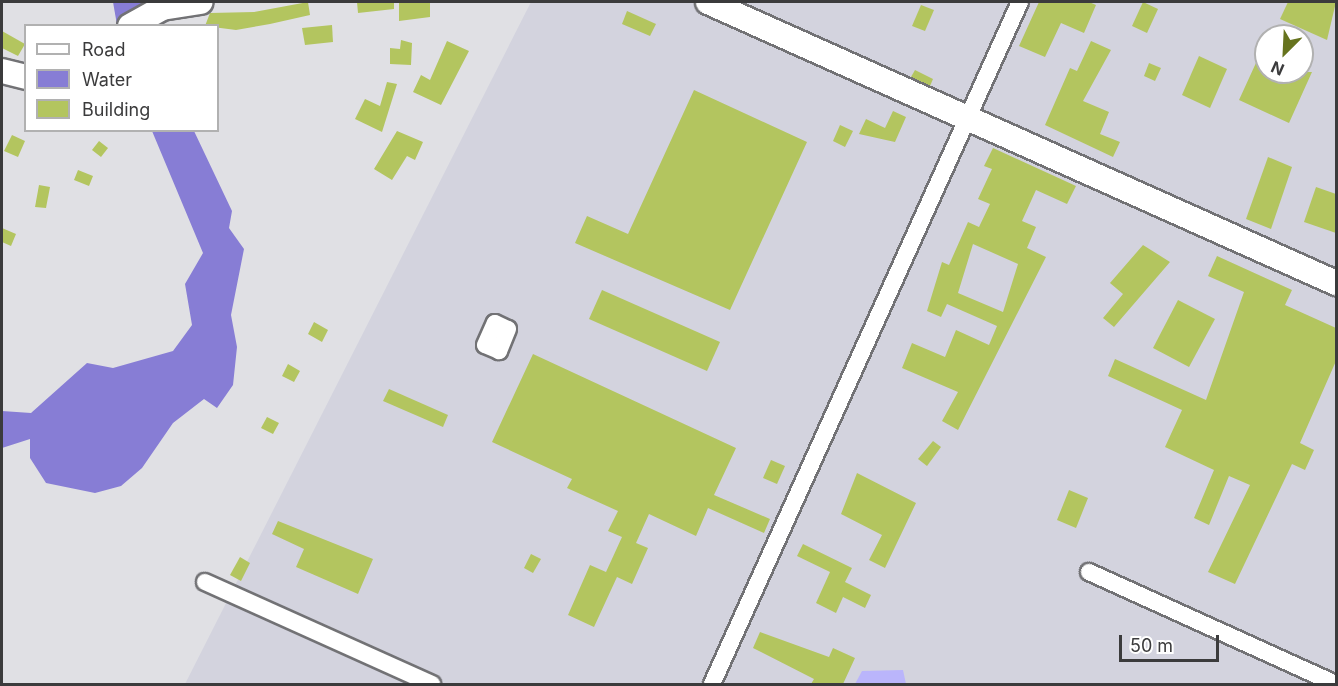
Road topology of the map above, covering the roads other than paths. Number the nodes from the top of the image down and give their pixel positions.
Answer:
1 (201, 2) edge
2 (708, 2) edge
3 (1020, 2) edge
4 (134, 24) edge
5 (2, 70) edge
6 (24, 76) edge
7 (968, 117) junction
8 (1336, 283) edge
9 (1089, 572) dead end
10 (205, 582) dead end
11 (432, 684) edge
12 (712, 684) edge
13 (1336, 684) edge

1 - 4 highway
2 - 7 highway
3 - 7 street
5 - 6 highway
7 - 8 highway
7 - 12 street
9 - 13 street
10 - 11 street

